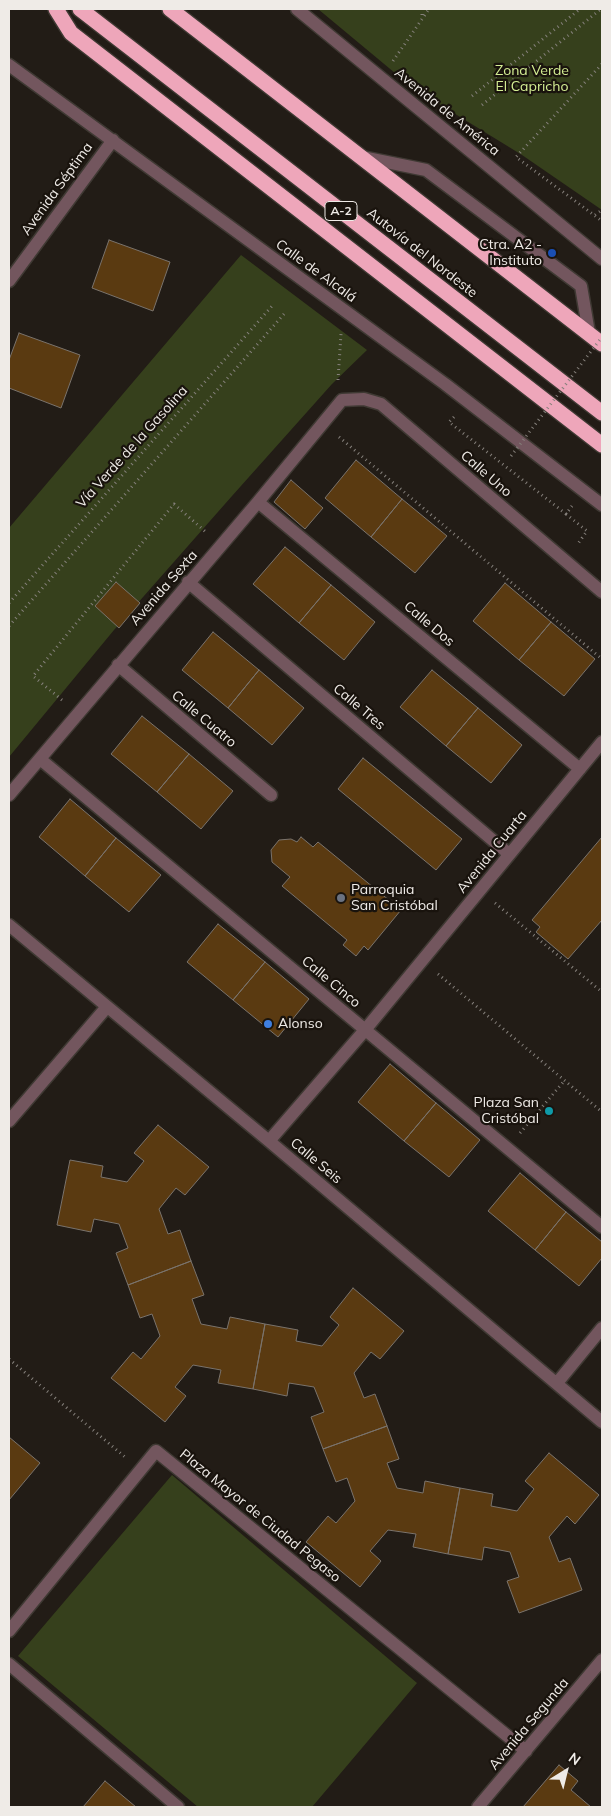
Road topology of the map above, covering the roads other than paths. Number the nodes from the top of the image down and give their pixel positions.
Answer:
1 (56, 9) edge
2 (80, 9) edge
3 (170, 9) edge
4 (296, 9) edge
5 (9, 65) edge
6 (112, 140) junction
7 (360, 156) junction
8 (578, 238) junction
9 (602, 254) edge
10 (602, 259) edge
11 (9, 281) edge
12 (596, 335) edge
13 (602, 344) edge
14 (342, 400) joint
15 (602, 413) edge
16 (602, 445) edge
17 (258, 502) junction
18 (602, 506) edge
19 (188, 582) junction
20 (602, 592) edge
21 (118, 665) junction
22 (602, 742) edge
23 (40, 759) junction
24 (580, 769) junction
25 (9, 795) edge
26 (270, 795) dead end
27 (510, 854) junction
28 (9, 925) edge
29 (106, 1008) junction
30 (365, 1030) junction
31 (9, 1121) edge
32 (269, 1141) junction
33 (602, 1227) edge
34 (602, 1328) edge
35 (557, 1383) junction
36 (602, 1422) edge
37 (9, 1631) edge
38 (602, 1660) edge
39 (9, 1664) edge
40 (526, 1751) junction
41 (178, 1807) edge
42 (478, 1807) edge

1 - 16 highway
2 - 15 highway, Autovía del Nordeste / A-2
3 - 7 highway
4 - 8 street, Avenida de América
5 - 6 street, Calle de Alcalá
6 - 11 street, Avenida Séptima
6 - 18 street, Calle de Alcalá
7 - 12 highway
7 - 12 street
8 - 9 street, Avenida de América
8 - 10 street, Avenida de América
12 - 13 highway
14 - 17 street, Avenida Sexta
14 - 20 street, Calle Uno
17 - 19 street, Avenida Sexta
17 - 24 street, Calle Dos
19 - 21 street, Avenida Sexta
19 - 27 street, Calle Tres
21 - 23 street, Avenida Sexta
21 - 26 street, Calle Cuatro
22 - 24 street, Avenida Cuarta
23 - 25 street, Avenida Sexta
23 - 30 street, Calle Cinco
24 - 27 street, Avenida Cuarta
27 - 30 street, Avenida Cuarta
28 - 29 street, Calle Seis
29 - 31 street
29 - 32 street, Calle Seis
30 - 32 street, Avenida Cuarta
30 - 33 street, Calle Cinco
32 - 35 street, Calle Seis
34 - 35 street
35 - 36 street, Calle Seis
37 - 40 street, Plaza Mayor de Ciudad Pegaso
38 - 40 street, Avenida Segunda
39 - 41 street
40 - 42 street, Avenida Segunda

